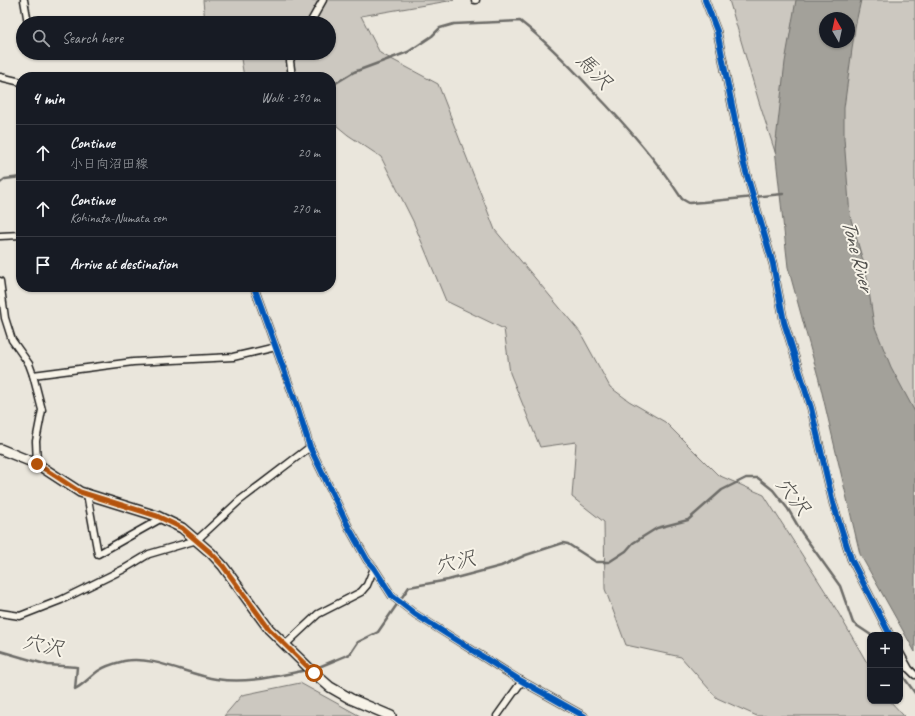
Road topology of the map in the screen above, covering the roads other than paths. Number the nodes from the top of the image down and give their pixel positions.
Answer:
1 (24, 0) edge
2 (323, 0) edge
3 (705, 0) edge
4 (27, 16) edge
5 (314, 16) edge
6 (290, 60) edge
7 (291, 72) edge
8 (0, 77) edge
9 (16, 81) edge
10 (16, 235) edge
11 (0, 236) edge
12 (0, 281) edge
13 (256, 292) edge
14 (276, 347) junction
15 (33, 375) junction
16 (310, 447) junction
17 (0, 452) edge
18 (37, 464) junction
19 (87, 494) junction
20 (162, 518) junction
21 (197, 540) junction
22 (374, 568) junction
23 (0, 613) edge
24 (888, 632) edge
25 (285, 645) junction
26 (903, 659) edge
27 (915, 675) edge
28 (522, 681) junction
29 (391, 716) edge
30 (497, 716) edge
31 (584, 716) edge

1 - 4 street
2 - 5 street
3 - 24 street
6 - 7 street
8 - 9 street
10 - 11 street
12 - 15 street
13 - 14 street
14 - 15 street
14 - 16 street
15 - 18 street
16 - 21 street
16 - 22 street
17 - 18 main road
18 - 19 main road
19 - 20 main road
19 - 20 street
20 - 21 main road
21 - 23 street
21 - 25 main road
22 - 25 street
22 - 28 street
25 - 29 main road
26 - 27 street
28 - 30 street
28 - 31 street

